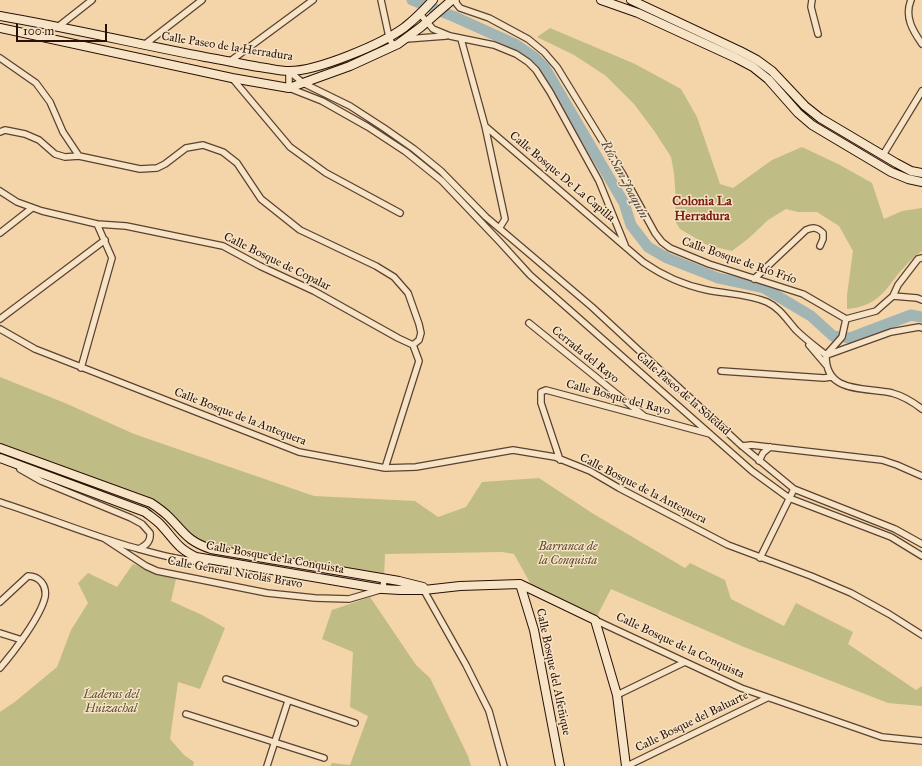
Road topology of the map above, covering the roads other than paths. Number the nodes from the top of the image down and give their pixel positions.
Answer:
1 (92, 0) edge
2 (202, 0) edge
3 (313, 0) edge
4 (381, 0) edge
5 (433, 0) edge
6 (452, 0) edge
7 (456, 0) edge
8 (601, 0) edge
9 (631, 0) edge
10 (812, 0) edge
11 (911, 0) edge
12 (420, 14) junction
13 (0, 16) edge
14 (427, 22) junction
15 (59, 26) junction
16 (0, 28) edge
17 (818, 34) dead end
18 (450, 36) junction
19 (389, 37) junction
20 (404, 39) junction
21 (461, 39) junction
22 (922, 44) edge
23 (144, 46) junction
24 (393, 46) junction
25 (0, 58) edge
26 (229, 62) junction
27 (275, 69) junction
28 (290, 71) junction
29 (232, 78) junction
30 (303, 83) junction
31 (266, 84) junction
32 (289, 88) junction
33 (922, 91) edge
34 (485, 126) junction
35 (0, 132) edge
36 (883, 155) junction
37 (79, 156) junction
38 (922, 173) edge
39 (922, 182) edge
40 (0, 190) edge
41 (466, 195) junction
42 (461, 201) junction
43 (32, 208) junction
44 (400, 213) dead end
45 (616, 220) junction
46 (97, 224) junction
47 (602, 226) junction
48 (500, 227) junction
49 (0, 233) edge
50 (104, 240) junction
51 (625, 246) junction
52 (820, 246) dead end
53 (922, 258) edge
54 (754, 279) junction
55 (893, 296) junction
56 (922, 300) edge
57 (0, 319) edge
58 (846, 319) junction
59 (529, 323) dead end
60 (922, 328) edge
61 (0, 329) edge
62 (413, 345) junction
63 (809, 345) dead end
64 (826, 355) junction
65 (826, 365) junction
66 (81, 368) junction
67 (721, 371) dead end
68 (831, 377) junction
69 (922, 409) edge
70 (647, 418) junction
71 (712, 434) junction
72 (742, 446) junction
73 (770, 447) junction
74 (0, 448) edge
75 (2, 458) edge
76 (560, 460) junction
77 (759, 461) junction
78 (385, 468) junction
79 (922, 476) edge
80 (794, 489) junction
81 (789, 498) junction
82 (0, 502) edge
83 (105, 539) junction
84 (921, 543) edge
85 (139, 549) junction
86 (922, 556) edge
87 (760, 558) junction
88 (223, 562) junction
89 (320, 568) junction
90 (384, 578) junction
91 (318, 579) junction
92 (520, 584) junction
93 (383, 589) junction
94 (425, 589) junction
95 (0, 602) edge
96 (595, 620) junction
97 (0, 633) edge
98 (922, 635) edge
99 (22, 640) junction
100 (685, 662) junction
101 (0, 668) edge
102 (226, 679) dead end
103 (617, 695) junction
104 (767, 698) junction
105 (288, 701) junction
106 (186, 714) dead end
107 (355, 723) dead end
108 (922, 741) edge
109 (275, 743) junction
110 (324, 758) dead end
111 (267, 766) edge
112 (504, 766) edge
113 (560, 766) edge
114 (626, 766) edge

1 - 15 street
2 - 23 street
3 - 26 street
4 - 19 street
5 - 12 main road, Calle Paseo de la Herradura
6 - 14 main road
7 - 54 street, Calle Bosque de Río Frío
8 - 39 main road
9 - 36 main road
10 - 17 street
11 - 22 street
12 - 14 street
12 - 19 main road, Calle Paseo de la Herradura
13 - 15 main road, Calle Paseo de la Herradura
14 - 18 street
14 - 20 main road
15 - 23 main road, Calle Paseo de la Herradura
16 - 29 main road
18 - 20 street
18 - 21 street
19 - 24 street
19 - 28 main road, Calle Paseo de la Herradura
20 - 24 main road
21 - 34 street
21 - 45 street
23 - 26 main road, Calle Paseo de la Herradura
24 - 30 main road
25 - 37 street
26 - 27 main road, Calle Paseo de la Herradura
27 - 28 main road, Calle Paseo de la Herradura
27 - 31 main road
28 - 30 street, Calle Paseo de la Soledad
28 - 32 street
29 - 31 main road
29 - 44 street
30 - 32 main road
30 - 41 street, Calle Paseo de la Soledad
31 - 32 main road
32 - 42 street, Calle Paseo de la Soledad
33 - 36 street
34 - 47 street, Calle Bosque De La Capilla
34 - 48 street
35 - 37 street
36 - 38 main road
37 - 62 street
40 - 43 street, Calle Bosque de Copalar
41 - 42 street
41 - 48 street, Calle Paseo de la Soledad
42 - 71 street, Calle Paseo de la Soledad
43 - 46 street, Calle Bosque de Copalar
43 - 49 street
45 - 47 street
45 - 51 street
46 - 50 street
46 - 62 street, Calle Bosque de Copalar
47 - 51 street, Calle Bosque De La Capilla
48 - 72 street, Calle Paseo de la Soledad
50 - 57 street
50 - 66 street
51 - 64 street
52 - 54 street
53 - 55 street
54 - 58 street, Calle Bosque de Río Frío
55 - 56 street
55 - 58 street
58 - 64 street
59 - 70 street, Cerrada del Rayo
60 - 64 street
61 - 66 street, Calle Bosque de la Antequera
62 - 78 street
63 - 65 street
64 - 65 street
65 - 68 street
66 - 78 street, Calle Bosque de la Antequera
67 - 68 street
68 - 69 street
70 - 71 street, Calle Bosque del Rayo
70 - 76 street, Calle Bosque del Rayo
71 - 81 street, Calle Paseo de la Soledad
72 - 73 street
72 - 77 street, Calle Paseo de la Soledad
73 - 77 street
73 - 79 street
74 - 89 main road, Calle Bosque de la Conquista
75 - 85 street
75 - 88 main road, Calle Bosque de la Conquista
76 - 78 street, Calle Bosque de la Antequera
76 - 87 street, Calle Bosque de la Antequera
77 - 80 street, Calle Paseo de la Soledad
80 - 81 street
80 - 84 street, Calle Paseo de la Soledad
81 - 86 street, Calle Paseo de la Soledad
81 - 87 street
82 - 83 street, Calle General Nicolás Bravo
83 - 85 street, Calle General Nicolás Bravo
83 - 93 street, Calle General Nicolás Bravo
85 - 88 street, Calle General Nicolás Bravo
87 - 98 street, Calle Bosque de la Antequera
88 - 91 main road, Calle Bosque de la Conquista
89 - 90 main road, Calle Bosque de la Conquista
89 - 91 main road
90 - 93 street
90 - 94 main road, Calle Bosque de la Conquista
91 - 93 main road, Calle Bosque de la Conquista
92 - 94 main road, Calle Bosque de la Conquista
92 - 96 main road, Calle Bosque de la Conquista
92 - 113 main road, Calle Bosque del Alfeñique
93 - 94 main road, Calle Bosque de la Conquista
94 - 112 street
95 - 99 street
96 - 100 street, Calle Bosque de la Conquista
96 - 103 main road
97 - 99 street
99 - 101 street
100 - 103 street
100 - 104 street, Calle Bosque de la Conquista
102 - 105 street
103 - 114 main road
104 - 108 street, Calle Bosque de la Conquista
104 - 114 street, Calle Bosque del Baluarte
105 - 107 street
105 - 109 street
106 - 109 street
109 - 110 street
109 - 111 street

